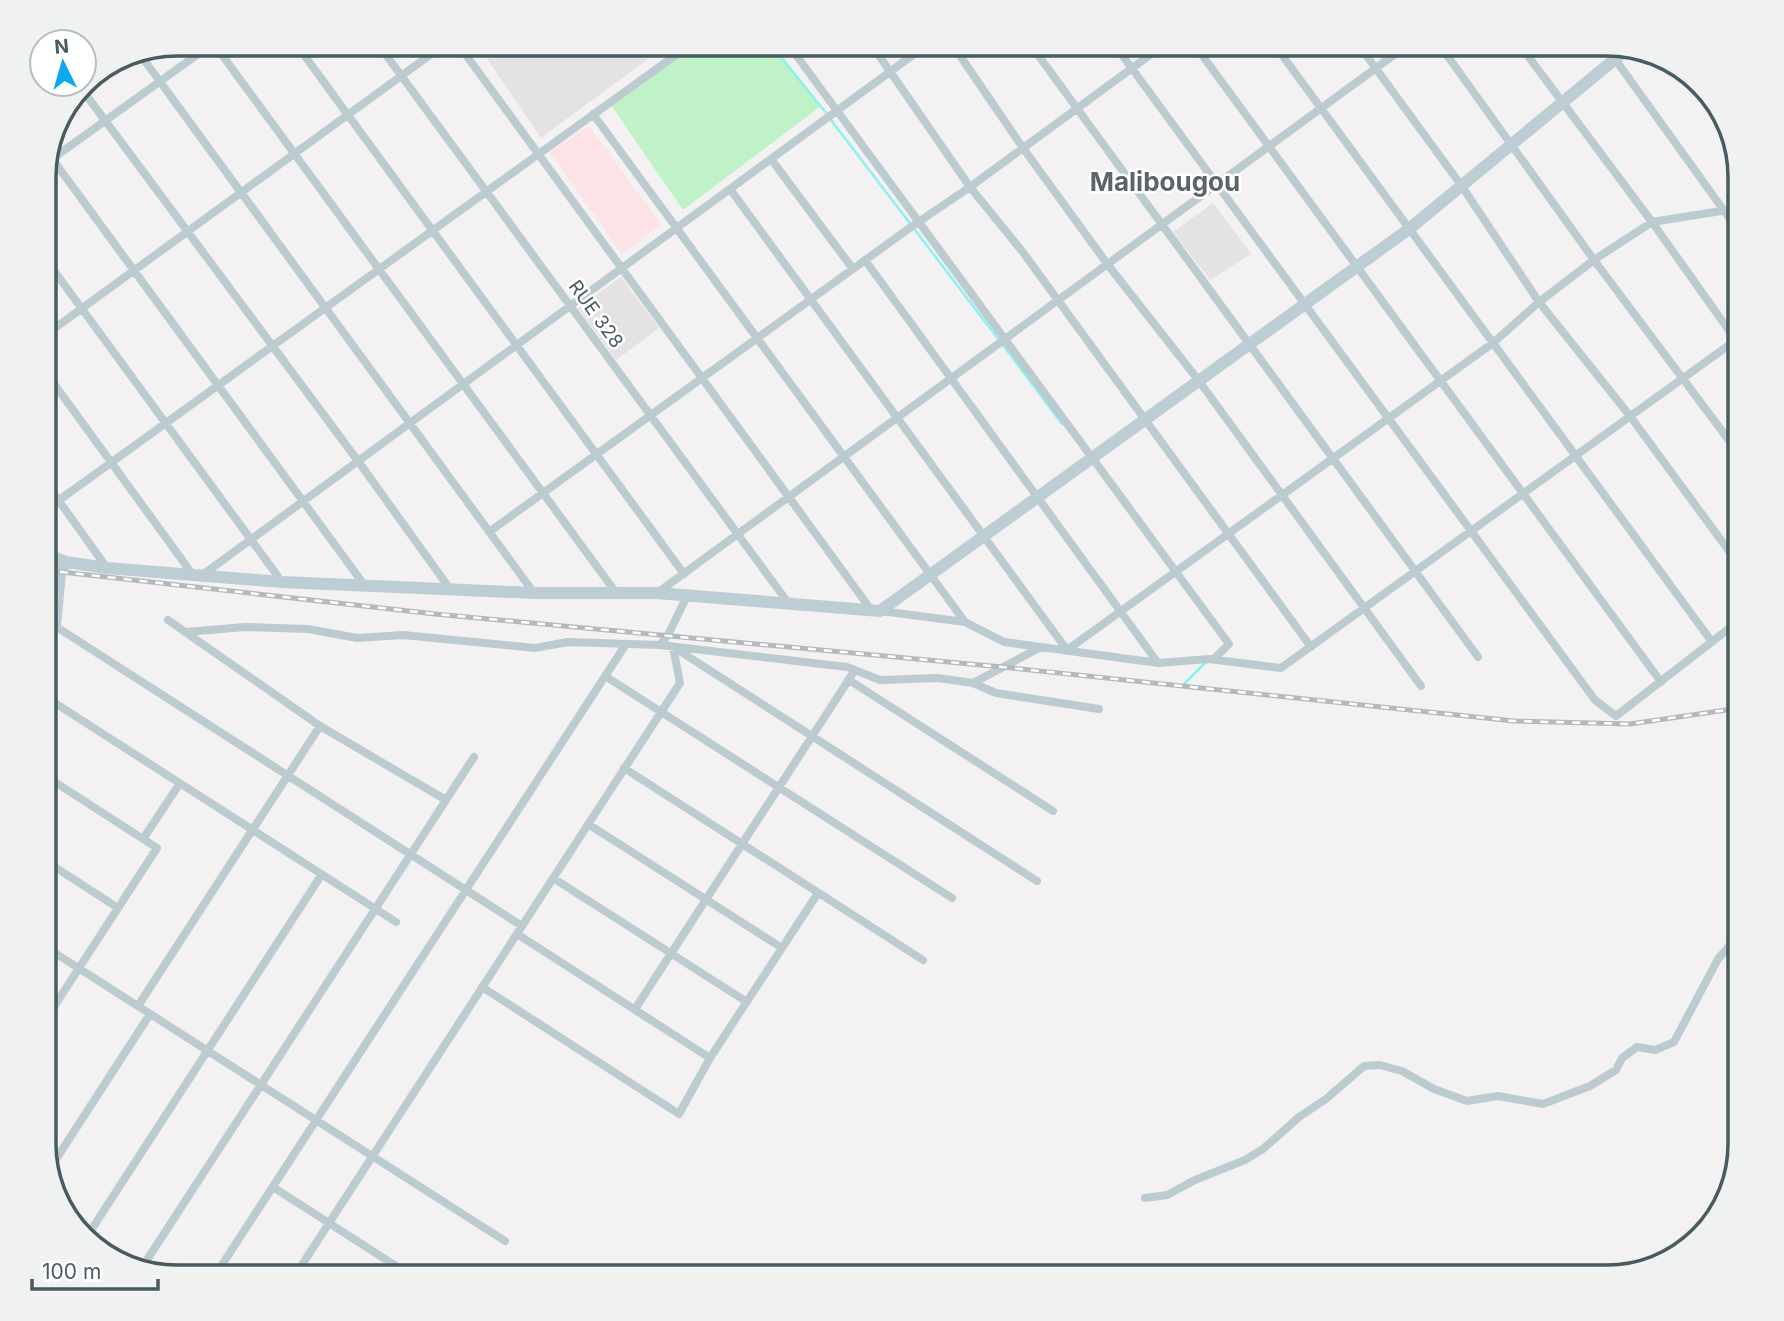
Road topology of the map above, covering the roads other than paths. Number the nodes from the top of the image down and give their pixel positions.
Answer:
1 (196, 56) edge
2 (222, 56) edge
3 (305, 56) edge
4 (387, 56) edge
5 (429, 56) edge
6 (467, 56) edge
7 (674, 56) edge
8 (797, 56) edge
9 (880, 56) edge
10 (912, 56) edge
11 (960, 56) edge
12 (1039, 56) edge
13 (1123, 56) edge
14 (1148, 56) edge
15 (1204, 56) edge
16 (1283, 56) edge
17 (1367, 56) edge
18 (1392, 56) edge
19 (1449, 56) edge
20 (1528, 56) edge
21 (1618, 57) edge
22 (1615, 59) junction
23 (144, 60) edge
24 (1132, 67) junction
25 (1376, 68) junction
26 (891, 71) junction
27 (401, 76) junction
28 (160, 81) junction
29 (87, 98) edge
30 (1562, 102) junction
31 (1076, 108) junction
32 (1321, 108) junction
33 (837, 110) junction
34 (593, 114) junction
35 (348, 115) junction
36 (104, 121) junction
37 (1512, 143) junction
38 (1269, 146) junction
39 (1023, 148) junction
40 (59, 151) edge
41 (294, 153) junction
42 (538, 154) junction
43 (771, 159) junction
44 (56, 169) edge
45 (1218, 184) junction
46 (1461, 185) junction
47 (970, 187) junction
48 (730, 189) junction
49 (486, 191) junction
50 (241, 192) junction
51 (1728, 210) edge
52 (1724, 211) junction
53 (1728, 216) edge
54 (918, 222) junction
55 (1652, 222) junction
56 (1162, 225) junction
57 (677, 228) junction
58 (1409, 229) junction
59 (188, 230) junction
60 (432, 230) junction
61 (865, 260) junction
62 (1594, 260) junction
63 (1108, 265) junction
64 (1357, 266) junction
65 (622, 268) junction
66 (379, 269) junction
67 (133, 270) junction
68 (853, 270) junction
69 (56, 273) edge
70 (811, 300) junction
71 (1058, 300) junction
72 (1539, 302) junction
73 (1306, 304) junction
74 (570, 306) junction
75 (81, 307) junction
76 (325, 308) junction
77 (56, 327) edge
78 (1728, 327) edge
79 (758, 338) junction
80 (1004, 340) junction
81 (1493, 343) junction
82 (1250, 344) junction
83 (516, 345) junction
84 (272, 346) junction
85 (1728, 349) edge
86 (702, 378) junction
87 (951, 378) junction
88 (1684, 378) junction
89 (1441, 380) junction
90 (1199, 381) junction
91 (463, 384) junction
92 (218, 385) junction
93 (56, 386) edge
94 (651, 415) junction
95 (1630, 416) junction
96 (897, 418) junction
97 (1389, 418) junction
98 (1145, 420) junction
99 (166, 423) junction
100 (410, 423) junction
101 (1728, 438) edge
102 (596, 455) junction
103 (1576, 456) junction
104 (844, 457) junction
105 (1091, 458) junction
106 (1333, 458) junction
107 (358, 461) junction
108 (111, 462) junction
109 (543, 493) junction
110 (1523, 494) junction
111 (1282, 495) junction
112 (56, 496) edge
113 (789, 497) junction
114 (1038, 497) junction
115 (59, 500) junction
116 (303, 501) junction
117 (56, 502) edge
118 (1471, 531) junction
119 (489, 532) junction
120 (1229, 533) junction
121 (738, 534) junction
122 (984, 536) junction
123 (251, 539) junction
124 (1728, 550) edge
125 (56, 562) edge
126 (63, 567) junction
127 (107, 568) junction
128 (1175, 572) junction
129 (1415, 572) junction
130 (56, 573) edge
131 (684, 574) junction
132 (197, 575) junction
133 (931, 575) junction
134 (282, 582) junction
135 (365, 586) junction
136 (450, 589) junction
137 (534, 593) junction
138 (657, 593) junction
139 (617, 594) junction
140 (687, 596) junction
141 (789, 604) junction
142 (1365, 608) junction
143 (876, 611) junction
144 (1122, 611) junction
145 (56, 619) edge
146 (168, 620) dead end
147 (965, 622) junction
148 (56, 627) edge
149 (1728, 629) edge
150 (186, 632) junction
151 (1712, 642) junction
152 (626, 643) junction
153 (660, 645) junction
154 (673, 647) junction
155 (1041, 647) junction
156 (1311, 647) junction
157 (1067, 650) junction
158 (1478, 657) dead end
159 (1214, 659) junction
160 (1158, 663) junction
161 (855, 670) junction
162 (605, 676) junction
163 (849, 680) junction
164 (1661, 681) junction
165 (973, 682) junction
166 (1421, 686) dead end
167 (56, 704) edge
168 (1099, 709) dead end
169 (661, 712) junction
170 (320, 726) junction
171 (812, 736) junction
172 (474, 757) dead end
173 (624, 768) junction
174 (288, 776) junction
175 (56, 783) edge
176 (180, 783) junction
177 (779, 788) junction
178 (446, 800) junction
179 (1053, 811) dead end
180 (588, 824) junction
181 (253, 830) junction
182 (143, 839) junction
183 (742, 844) junction
184 (411, 854) junction
185 (56, 868) edge
186 (322, 874) junction
187 (553, 878) junction
188 (1037, 881) dead end
189 (466, 890) junction
190 (818, 893) junction
191 (952, 898) dead end
192 (706, 900) junction
193 (118, 908) junction
194 (375, 908) junction
195 (397, 922) dead end
196 (522, 926) junction
197 (517, 934) junction
198 (782, 948) junction
199 (1728, 948) edge
200 (56, 954) edge
201 (671, 954) junction
202 (923, 960) dead end
203 (79, 968) junction
204 (482, 988) junction
205 (56, 1003) edge
206 (747, 1003) junction
207 (138, 1006) junction
208 (635, 1010) junction
209 (150, 1014) junction
210 (208, 1051) junction
211 (710, 1058) junction
212 (261, 1085) junction
213 (316, 1120) junction
214 (372, 1156) junction
215 (57, 1158) edge
216 (273, 1187) junction
217 (1145, 1198) dead end
218 (329, 1223) junction
219 (92, 1229) edge
220 (505, 1241) dead end
221 (146, 1261) edge
222 (222, 1265) edge
223 (301, 1265) edge
224 (394, 1265) edge

1 - 28 street
2 - 41 street
3 - 35 street
4 - 27 street, RUE 328
5 - 27 street
6 - 42 street
7 - 34 street
8 - 33 street
9 - 26 street
10 - 26 street
11 - 39 street
12 - 31 street
13 - 24 street
14 - 24 street
15 - 38 street
16 - 32 street
17 - 25 street
18 - 25 street
19 - 37 street
20 - 30 street
21 - 22 street
22 - 30 street
22 - 52 street
23 - 28 street
24 - 31 street
24 - 45 street
25 - 32 street
25 - 46 street
26 - 33 street
26 - 47 street
27 - 35 street
27 - 49 street, RUE 328
28 - 36 street
28 - 50 street
29 - 36 street
30 - 37 street
30 - 55 street
31 - 39 street
31 - 56 street
32 - 38 street
32 - 58 street
33 - 43 street
33 - 54 street
34 - 42 street
34 - 57 street
35 - 41 street
35 - 60 street
36 - 40 street
36 - 59 street
37 - 46 street
37 - 62 street
38 - 45 street
38 - 64 street
39 - 47 street
39 - 63 street
41 - 50 street
41 - 66 street
42 - 49 street
42 - 65 street
43 - 48 street
43 - 68 street
44 - 67 street
45 - 56 street
45 - 73 street
46 - 58 street
46 - 72 street
47 - 54 street
47 - 71 street
48 - 57 street
48 - 70 street
49 - 60 street
49 - 74 street, RUE 328
50 - 59 street
50 - 76 street
51 - 52 street
52 - 53 street
52 - 55 street
54 - 61 street
54 - 80 street
55 - 62 street
55 - 78 street
56 - 63 street
56 - 82 street
57 - 65 street
57 - 79 street
58 - 64 street
58 - 81 street
59 - 67 street
59 - 84 street
60 - 66 street
60 - 83 street
61 - 68 street
61 - 87 street
62 - 72 street
62 - 88 street
63 - 71 street
63 - 90 street
64 - 73 street
64 - 89 street
65 - 74 street
65 - 86 street
66 - 76 street
66 - 91 street
67 - 75 street
67 - 92 street
68 - 70 street
69 - 75 street
70 - 79 street
70 - 96 street
71 - 80 street
71 - 98 street
72 - 81 street
72 - 95 street
73 - 82 street
73 - 97 street
74 - 83 street
74 - 94 street, RUE 328
75 - 77 street
75 - 99 street
76 - 84 street
76 - 100 street
79 - 86 street
79 - 104 street
80 - 87 street
80 - 105 street
81 - 89 street
81 - 103 street
82 - 90 street
82 - 106 street
83 - 91 street
83 - 102 street
84 - 92 street
84 - 107 street
85 - 88 street
86 - 94 street
86 - 113 street
87 - 96 street
87 - 114 street
88 - 95 street
88 - 101 street
89 - 97 street
89 - 110 street
90 - 98 street
90 - 111 street
91 - 100 street
91 - 109 street
92 - 99 street
92 - 116 street
93 - 108 street
94 - 102 street
94 - 121 street, RUE 328
95 - 103 street
95 - 124 street
96 - 104 street
96 - 122 street
97 - 106 street
97 - 118 street
98 - 105 street
98 - 120 street
99 - 108 street
99 - 123 street
100 - 107 street
100 - 119 street
102 - 109 street
102 - 131 street
103 - 110 street
103 - 151 street
104 - 113 street
104 - 133 street
105 - 114 street
105 - 128 street
106 - 111 street
106 - 129 street
107 - 116 street
107 - 136 street
108 - 115 street
108 - 132 street
109 - 119 street
109 - 139 street
110 - 118 street
110 - 164 street
111 - 120 street
111 - 142 street
112 - 115 street
113 - 121 street
113 - 143 street
114 - 122 street
114 - 144 street
115 - 117 street
115 - 127 street
116 - 123 street
116 - 135 street
118 - 129 street
118 - 164 street
119 - 137 street
120 - 128 street
120 - 156 street
121 - 131 street
121 - 141 street, RUE 328
122 - 133 street
122 - 157 street
123 - 132 street
123 - 134 street
125 - 126 street
126 - 127 street
126 - 130 street
126 - 145 street
127 - 132 street
128 - 144 street
128 - 159 street
129 - 142 street
129 - 158 street
131 - 138 street
132 - 134 street
133 - 143 street
133 - 147 street
134 - 135 street
135 - 136 street
136 - 137 street
137 - 139 street
138 - 139 street
138 - 140 street
140 - 141 street
140 - 153 street
141 - 143 street
142 - 156 street
142 - 166 street
143 - 147 street
144 - 157 street
144 - 160 street
146 - 150 street
147 - 155 street
148 - 174 street
149 - 151 street
150 - 152 street
150 - 170 street
151 - 164 street
152 - 153 street
152 - 162 street
153 - 154 street
154 - 161 street
154 - 169 street
154 - 171 street
155 - 157 street
155 - 165 street
156 - 159 street
157 - 160 street
159 - 160 street
161 - 163 street
161 - 165 street
162 - 169 street
162 - 189 street
163 - 171 street
163 - 179 street
165 - 168 street
167 - 176 street
169 - 173 street
169 - 177 street
170 - 174 street
170 - 178 street
171 - 177 street
171 - 188 street
172 - 178 street
173 - 180 street
173 - 183 street
174 - 181 street
174 - 184 street
175 - 182 street
176 - 181 street
176 - 182 street
177 - 183 street
177 - 191 street
178 - 184 street
180 - 187 street
180 - 192 street
181 - 186 street
181 - 207 street
182 - 193 street
183 - 190 street
183 - 192 street
184 - 189 street
184 - 194 street
185 - 193 street
186 - 194 street
186 - 210 street
187 - 196 street
187 - 201 street
189 - 196 street
189 - 213 street
190 - 198 street
190 - 202 street
192 - 198 street
192 - 201 street
193 - 203 street
194 - 195 street
194 - 212 street
196 - 197 street
197 - 204 street
197 - 208 street
198 - 206 street
199 - 217 street
200 - 203 street
201 - 206 street
201 - 208 street
203 - 205 street
203 - 207 street
204 - 211 street
204 - 214 street
206 - 211 street
207 - 209 street
208 - 211 street
209 - 210 street
209 - 215 street
210 - 212 street
210 - 219 street
212 - 213 street
212 - 221 street
213 - 214 street
213 - 216 street
214 - 218 street
214 - 220 street
216 - 218 street
216 - 222 street
218 - 223 street
218 - 224 street

